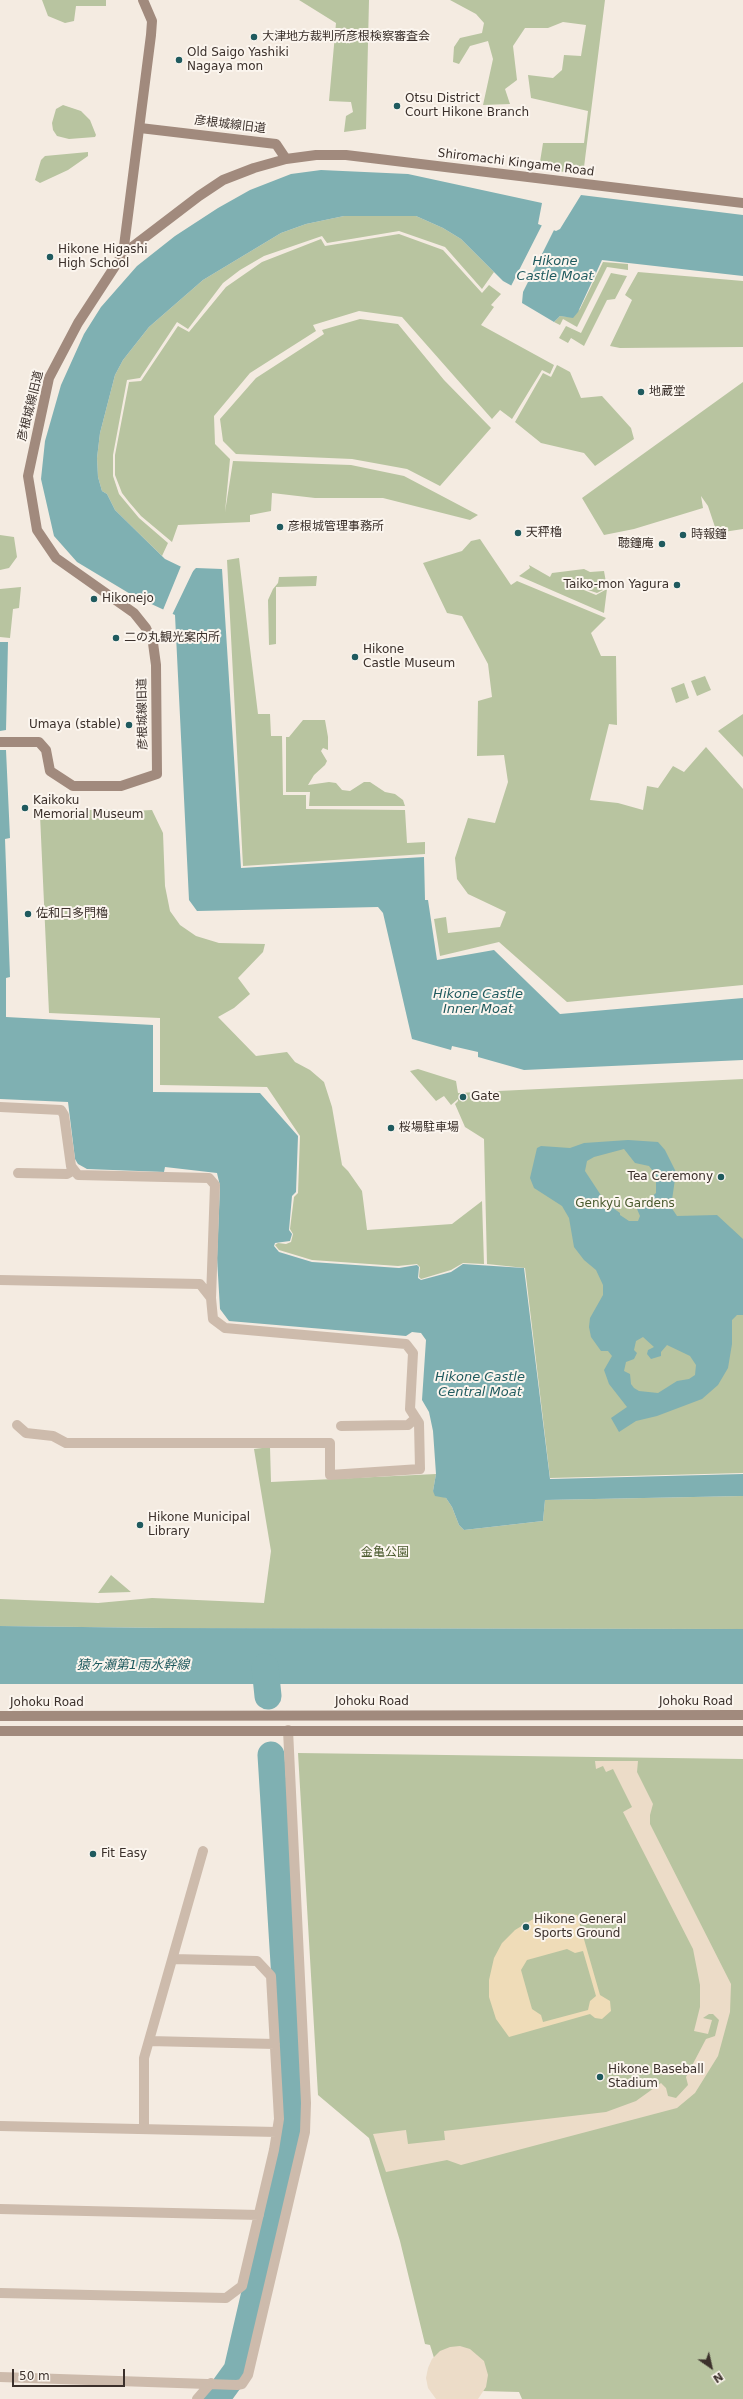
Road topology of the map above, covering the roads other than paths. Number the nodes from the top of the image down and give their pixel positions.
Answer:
1 (143, 0) edge
2 (140, 128) junction
3 (286, 159) junction
4 (743, 203) edge
5 (123, 254) junction
6 (0, 742) edge
7 (0, 1107) edge
8 (74, 1170) junction
9 (18, 1173) dead end
10 (0, 1280) edge
11 (211, 1298) junction
12 (416, 1418) junction
13 (17, 1425) dead end
14 (341, 1426) dead end
15 (0, 1716) edge
16 (743, 1716) edge
17 (288, 1730) junction
18 (0, 1731) edge
19 (743, 1731) edge
20 (203, 1851) dead end
21 (173, 1959) junction
22 (149, 2041) junction
23 (275, 2044) junction
24 (0, 2126) edge
25 (144, 2128) junction
26 (277, 2132) junction
27 (0, 2209) edge
28 (259, 2215) junction
29 (0, 2294) edge
30 (0, 2377) edge
31 (215, 2384) junction
32 (197, 2399) edge

1 - 2 street
2 - 3 street, 彦根城線旧道
2 - 5 street
3 - 4 street, Shiromachi Kingame Road
3 - 5 street, 彦根城線旧道
5 - 6 street, 彦根城線旧道
7 - 8 street
8 - 9 street
8 - 11 street
10 - 11 street
11 - 12 street
12 - 13 street
12 - 14 street
15 - 16 street, Johoku Road
17 - 18 street
17 - 19 street
17 - 31 street
20 - 21 street
21 - 22 street
21 - 23 street
22 - 23 street
22 - 25 street
23 - 26 street
24 - 25 street
25 - 26 street
26 - 28 street
27 - 28 street
28 - 29 street
30 - 31 street
31 - 32 street

